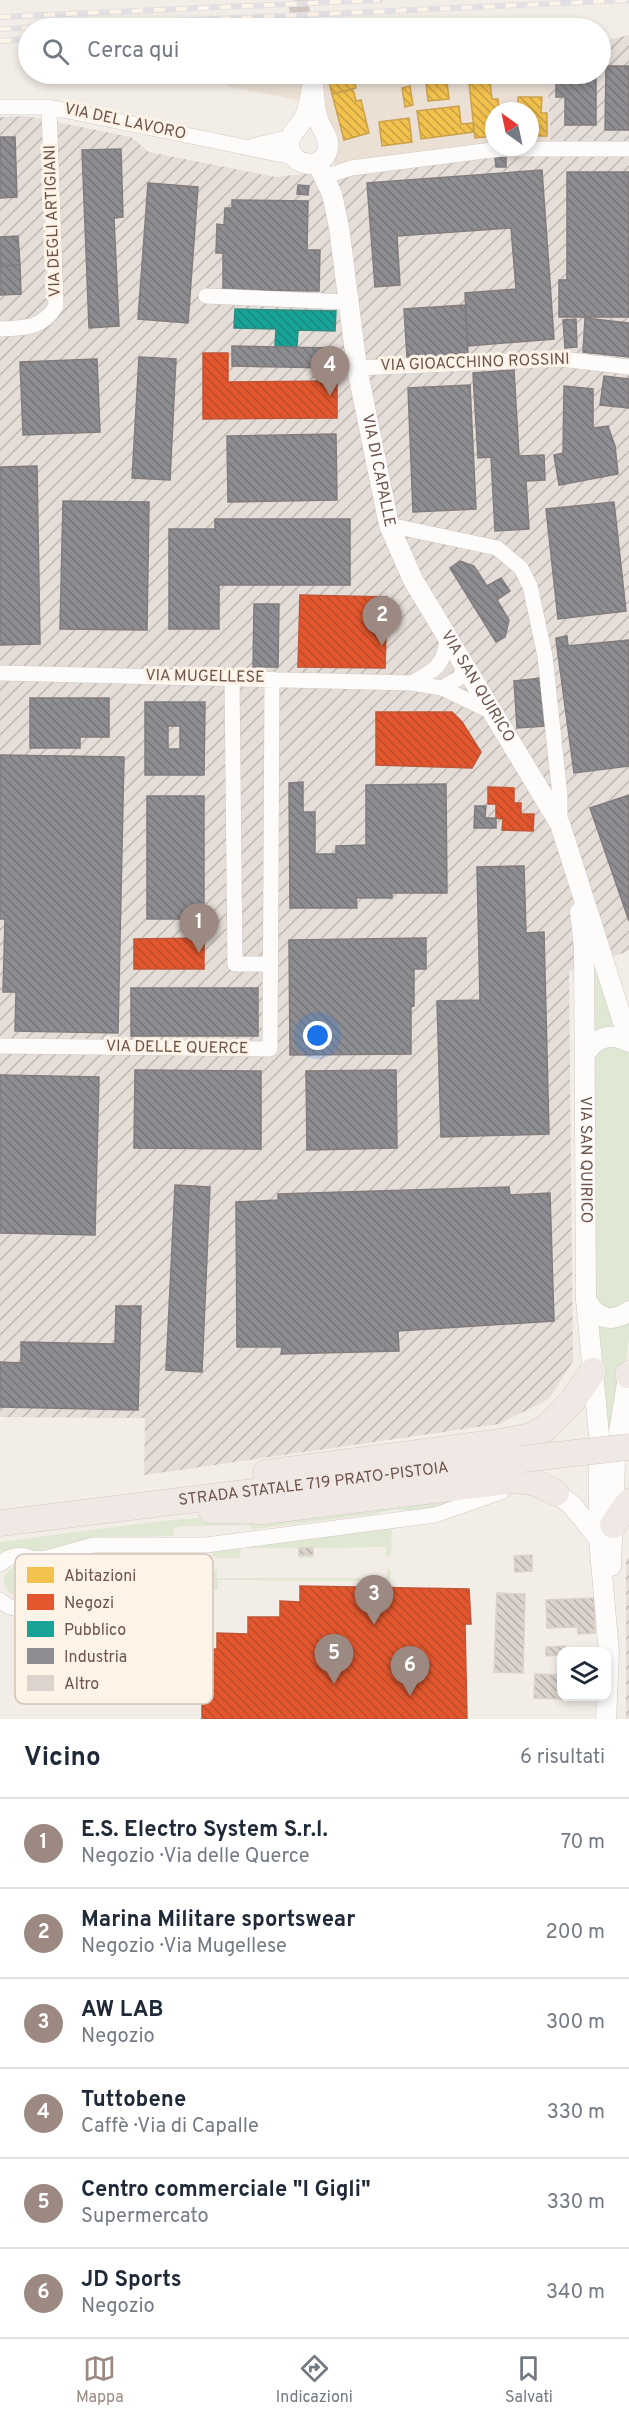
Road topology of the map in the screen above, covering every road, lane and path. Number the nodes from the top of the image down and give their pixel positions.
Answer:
1 (311, 84) edge
2 (313, 84) edge
3 (49, 106) junction
4 (0, 108) edge
5 (323, 131) junction
6 (294, 133) junction
7 (250, 147) junction
8 (629, 148) edge
9 (293, 157) junction
10 (320, 170) junction
11 (206, 296) dead end
12 (347, 302) junction
13 (0, 328) edge
14 (629, 367) edge
15 (357, 368) junction
16 (389, 525) junction
17 (447, 636) junction
18 (465, 666) junction
19 (435, 670) junction
20 (0, 673) edge
21 (232, 678) junction
22 (272, 679) junction
23 (411, 683) junction
24 (442, 688) junction
25 (495, 714) junction
26 (560, 824) junction
27 (577, 883) junction
28 (270, 964) junction
29 (629, 1041) edge
30 (0, 1046) edge
31 (585, 1054) junction
32 (586, 1299) junction
33 (629, 1311) edge
34 (593, 1371) junction
35 (629, 1374) edge
36 (598, 1435) dead end
37 (615, 1451) edge
38 (556, 1493) junction
39 (629, 1502) edge
40 (121, 1508) junction
41 (0, 1518) edge
42 (40, 1518) junction
43 (0, 1523) edge
44 (0, 1529) edge
45 (606, 1532) junction
46 (75, 1551) junction
47 (63, 1554) edge
48 (72, 1554) edge
49 (15, 1556) edge
50 (0, 1564) edge
51 (0, 1600) edge
52 (15, 1607) edge
53 (606, 1719) edge

1 - 6 street
2 - 5 street
3 - 4 street, VIA DEL LAVORO
3 - 7 street, VIA DEL LAVORO
3 - 13 street, VIA DEGLI ARTIGIANI
5 - 6 street
5 - 10 street
6 - 7 street, VIA DEL LAVORO
6 - 9 street
7 - 9 street, VIA DEL LAVORO
8 - 10 street
9 - 10 street
10 - 12 street, VIA DI CAPALLE
11 - 12 street
12 - 15 street, VIA DI CAPALLE
14 - 15 street, VIA GIOACCHINO ROSSINI
15 - 16 street, VIA DI CAPALLE
16 - 17 street, VIA SAN QUIRICO
16 - 26 street, VIA DI CAPALLE
17 - 18 street, VIA SAN QUIRICO
17 - 19 street
18 - 19 street
18 - 24 street
18 - 25 street, VIA SAN QUIRICO
19 - 23 street
20 - 21 street, VIA MUGELLESE
21 - 22 street, VIA MUGELLESE
21 - 28 street
22 - 23 street, VIA MUGELLESE
22 - 28 street, VIA DELLE QUERCE
23 - 24 street, VIA MUGELLESE
24 - 25 street, VIA MUGELLESE
25 - 26 street, VIA SAN QUIRICO
26 - 27 street, VIA SAN QUIRICO
27 - 29 street, VIA SAN QUIRICO
27 - 31 street, VIA SAN QUIRICO
28 - 30 street, VIA DELLE QUERCE
29 - 31 street
31 - 32 street, VIA SAN QUIRICO
32 - 33 street
32 - 34 street, VIA SAN QUIRICO
34 - 36 street, VIA SAN QUIRICO
34 - 40 highway
35 - 37 street
37 - 40 highway, STRADA STATALE 719 PRATO-PISTOIA, bridge
37 - 45 street
38 - 40 highway
38 - 45 street
38 - 46 street
39 - 45 highway
40 - 42 highway, STRADA STATALE 719 PRATO-PISTOIA
41 - 42 highway
42 - 43 highway, STRADA STATALE 719 PRATO-PISTOIA
42 - 44 highway
45 - 53 street
46 - 47 street
46 - 48 street
49 - 50 street
51 - 52 street

